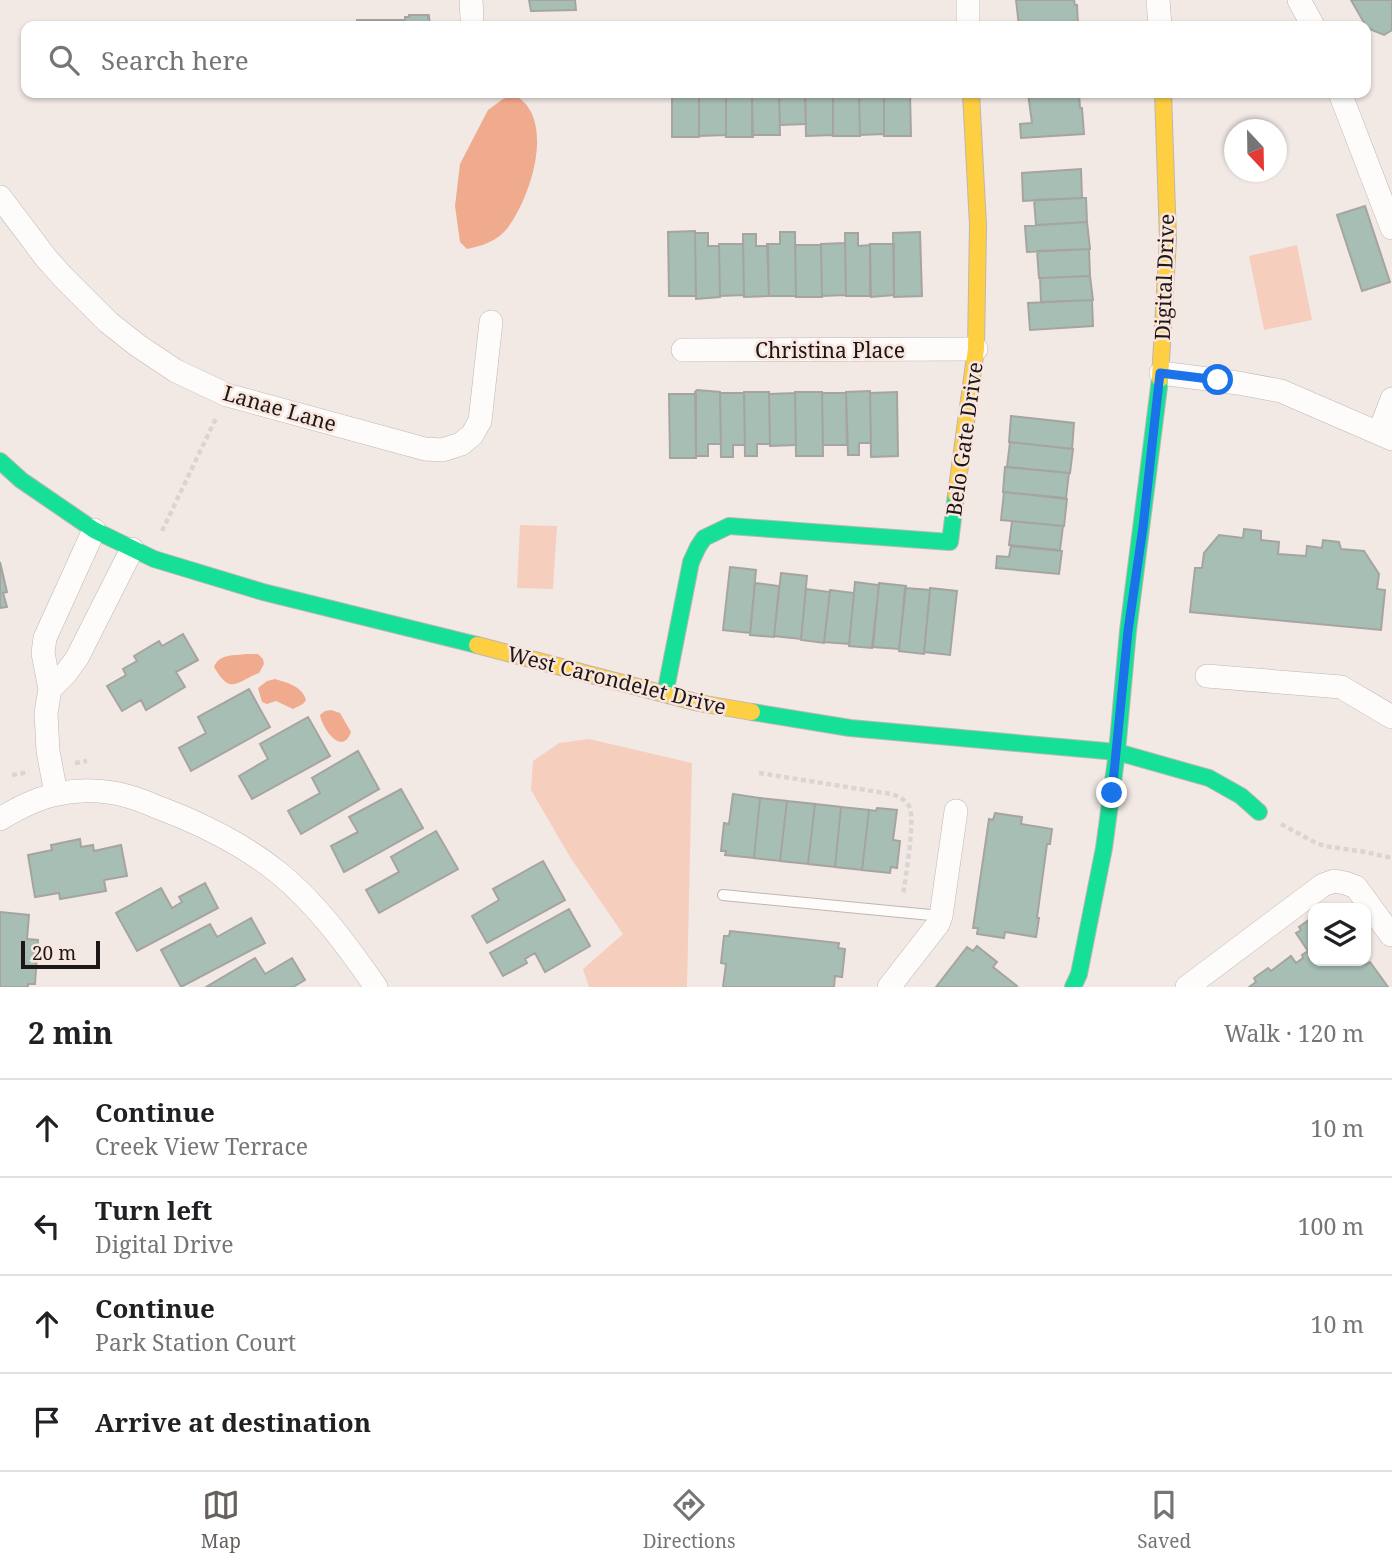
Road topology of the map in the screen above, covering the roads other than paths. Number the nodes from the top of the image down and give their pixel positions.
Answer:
1 (968, 0) edge
2 (1158, 0) edge
3 (1299, 0) edge
4 (968, 21) edge
5 (1160, 21) edge
6 (1310, 21) edge
7 (971, 98) edge
8 (1164, 98) edge
9 (1342, 98) edge
10 (0, 197) edge
11 (1392, 228) edge
12 (491, 322) dead end
13 (976, 349) junction
14 (683, 350) dead end
15 (1160, 373) junction
16 (1392, 399) edge
17 (1386, 436) edge
18 (0, 460) edge
19 (94, 530) junction
20 (140, 553) junction
21 (1207, 676) dead end
22 (50, 689) junction
23 (665, 694) junction
24 (1392, 717) edge
25 (1117, 752) junction
26 (56, 794) junction
27 (956, 811) dead end
28 (1259, 811) road end
29 (0, 819) edge
30 (723, 895) dead end
31 (941, 916) junction
32 (1391, 935) edge
33 (376, 987) edge
34 (889, 987) edge
35 (1073, 987) edge
36 (1186, 987) edge

1 - 4 street
2 - 5 street
3 - 6 street
7 - 13 street, Belo Gate Drive
8 - 15 street, Digital Drive
9 - 11 street
10 - 12 street, Lanae Lane
13 - 14 street, Christina Place
13 - 23 street, Belo Gate Drive
15 - 17 street
15 - 25 street, Digital Drive
16 - 17 street
18 - 19 street, West Carondelet Drive
19 - 20 street, West Carondelet Drive
19 - 22 street
20 - 22 street
20 - 23 street, West Carondelet Drive
21 - 24 street
22 - 26 street
23 - 25 street, West Carondelet Drive
25 - 28 street, West Carondelet Drive
25 - 35 street, Digital Drive
26 - 29 street
26 - 33 street
27 - 31 street
30 - 31 lane
31 - 34 street
32 - 36 street

